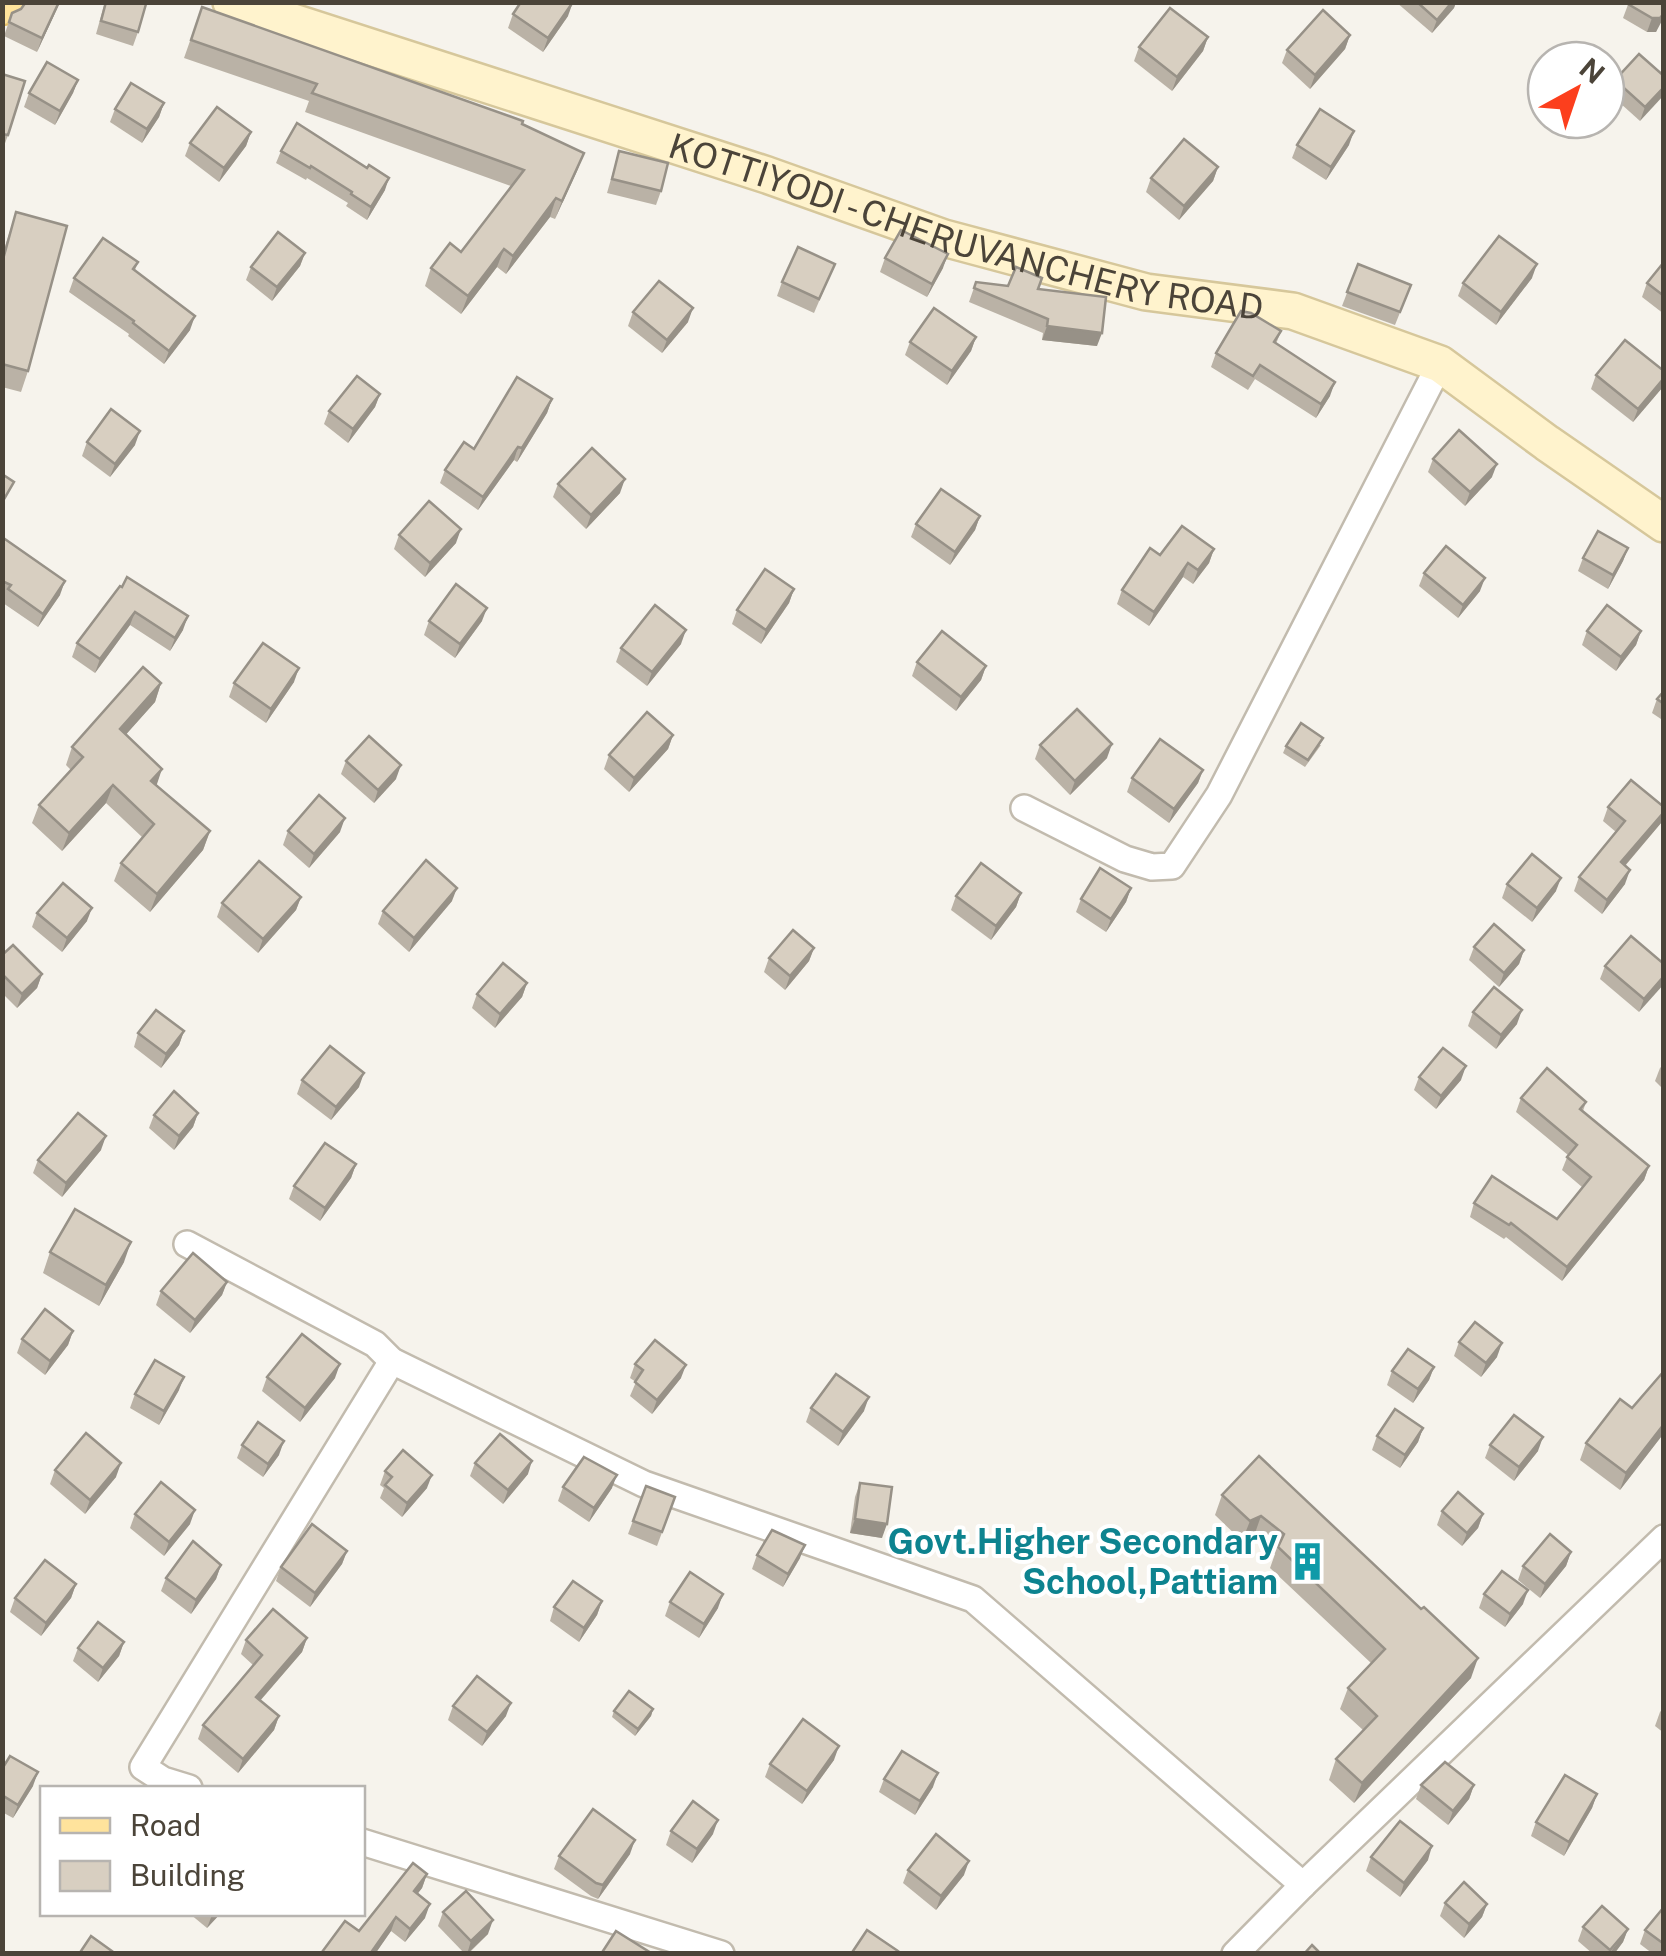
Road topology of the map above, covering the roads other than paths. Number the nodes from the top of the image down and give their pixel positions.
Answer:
1 (231, 2) edge
2 (1440, 364) junction
3 (1664, 524) edge
4 (1024, 808) dead end
5 (187, 1244) dead end
6 (392, 1361) junction
7 (1664, 1538) edge
8 (182, 1786) edge
9 (365, 1843) edge
10 (1302, 1885) junction
11 (722, 1954) edge
12 (1236, 1954) edge

1 - 2 main road, KOTTIYODI - CHERUVANCHERY ROAD
2 - 3 main road, KOTTIYODI - CHERUVANCHERY ROAD
2 - 4 street
5 - 6 street
6 - 8 street
6 - 10 street
7 - 10 street
9 - 11 street
10 - 12 street

